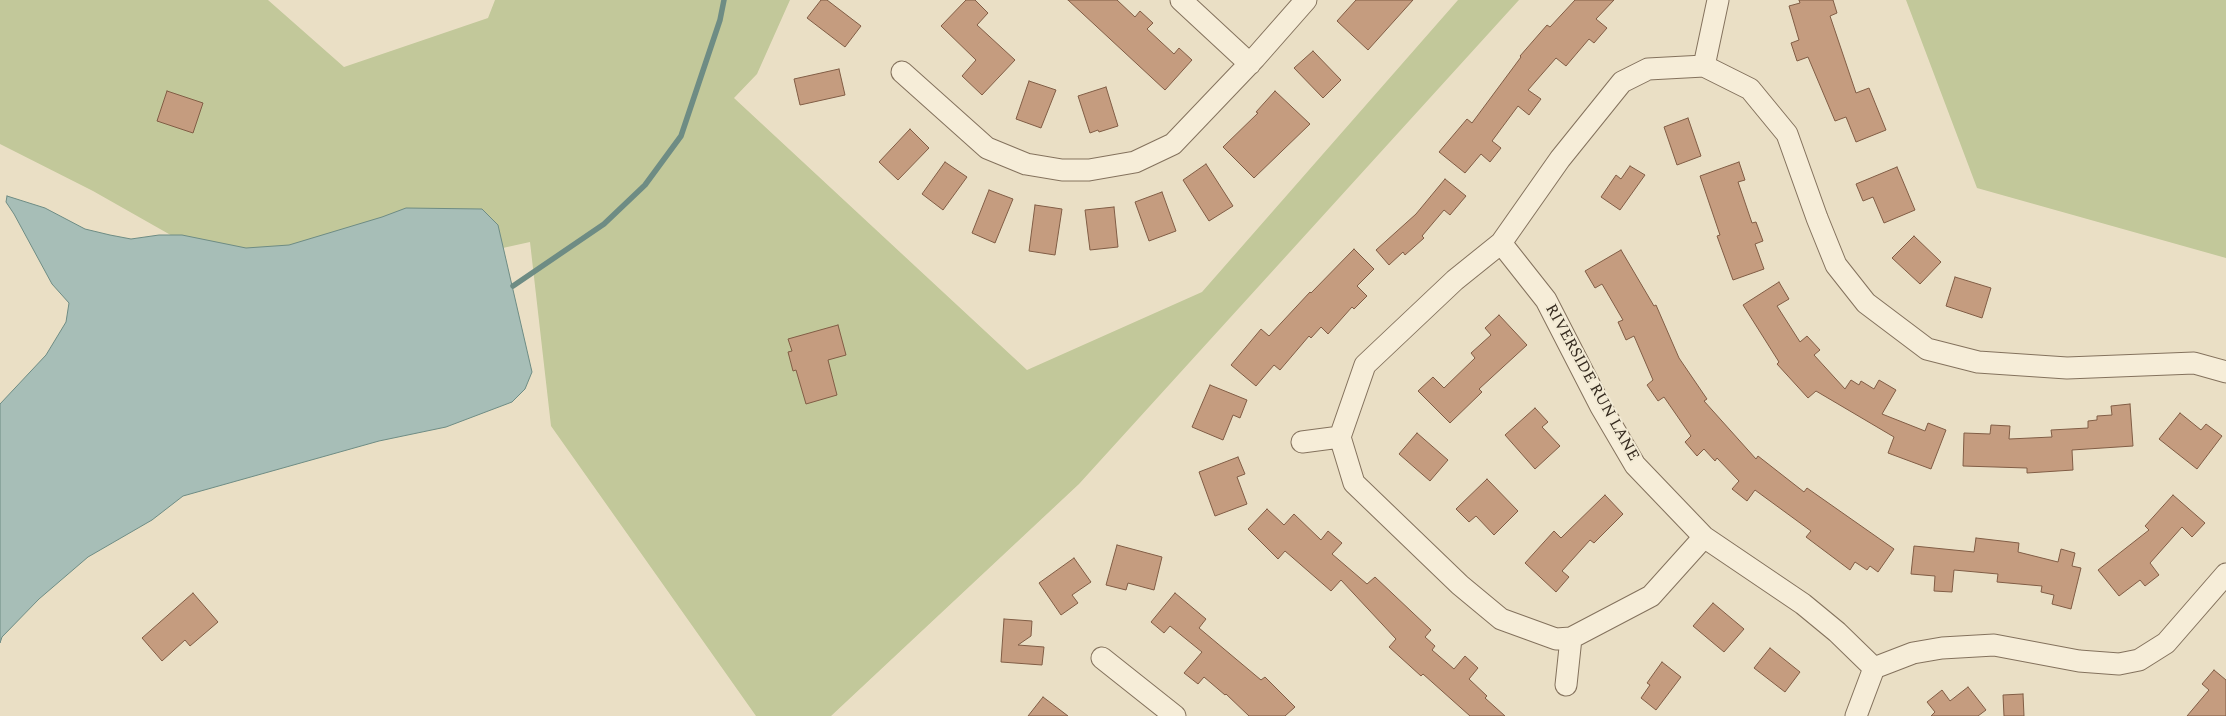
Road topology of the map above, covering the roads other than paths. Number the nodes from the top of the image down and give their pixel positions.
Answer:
1 (1181, 0) edge
2 (1306, 0) edge
3 (1718, 0) edge
4 (1250, 64) junction
5 (1704, 66) junction
6 (902, 72) dead end
7 (1501, 243) junction
8 (2226, 372) edge
9 (1340, 437) junction
10 (1302, 442) dead end
11 (1704, 537) junction
12 (2226, 574) edge
13 (1571, 638) junction
14 (1102, 658) dead end
15 (1874, 668) junction
16 (1566, 685) dead end
17 (1174, 716) edge
18 (1856, 716) edge

1 - 4 street
2 - 4 street
3 - 5 street
4 - 6 street
5 - 7 street
5 - 8 street
7 - 9 street
7 - 11 street, RIVERSIDE RUN LANE
9 - 10 street
9 - 13 street
11 - 13 street
11 - 15 street, RIVERSIDE RUN LANE
12 - 15 street
13 - 16 street
14 - 17 street
15 - 18 street

